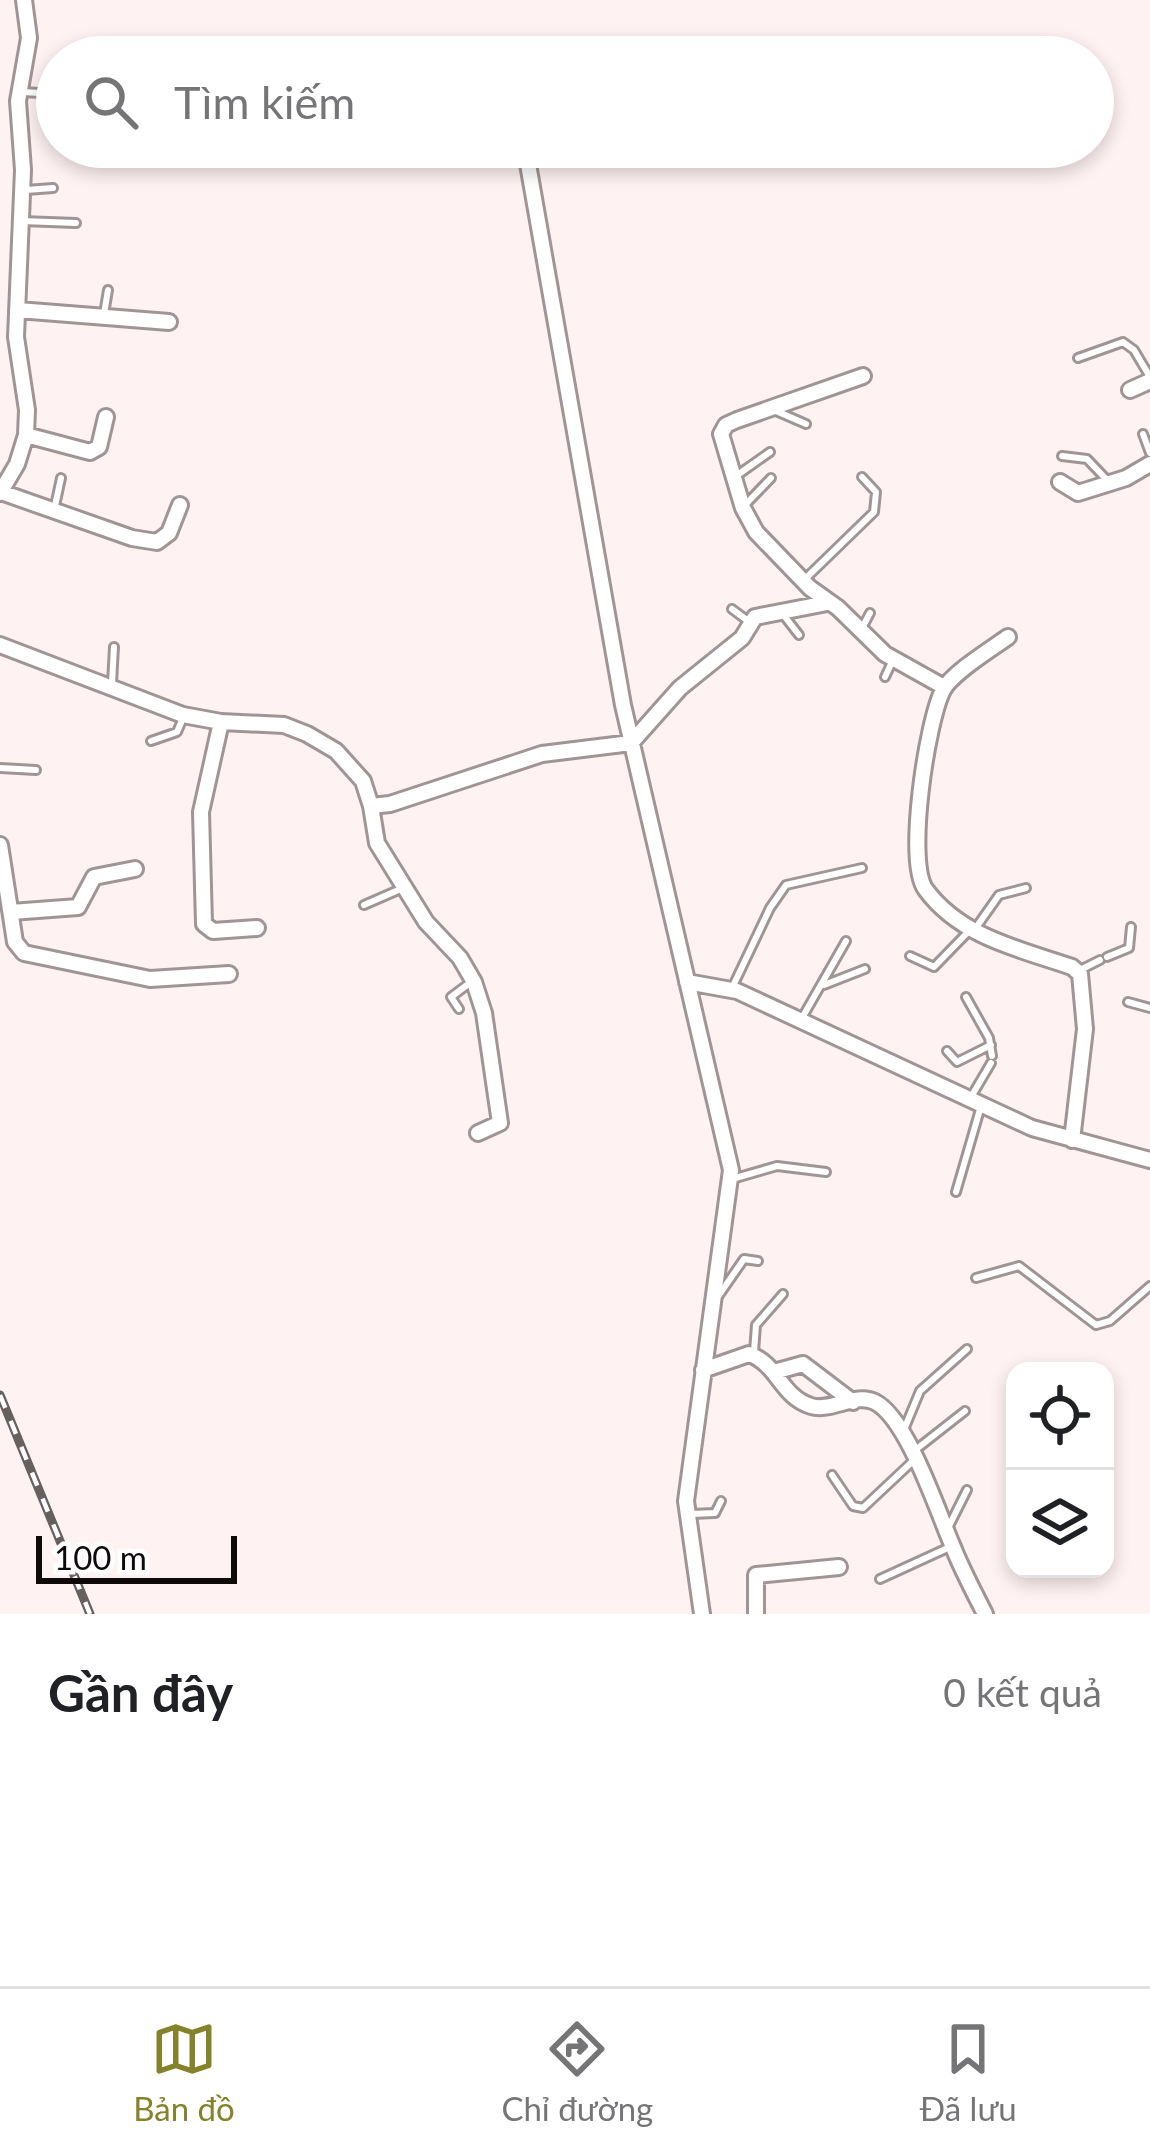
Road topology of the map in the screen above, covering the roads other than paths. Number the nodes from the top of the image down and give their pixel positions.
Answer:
1 (24, 0) edge
2 (19, 92) junction
3 (36, 93) edge
4 (529, 168) edge
5 (53, 188) dead end
6 (22, 190) junction
7 (22, 221) junction
8 (76, 223) dead end
9 (109, 290) dead end
10 (18, 310) junction
11 (104, 314) junction
12 (169, 322) dead end
13 (1078, 358) dead end
14 (863, 376) dead end
15 (1150, 379) edge
16 (1130, 390) dead end
17 (773, 409) junction
18 (106, 417) dead end
19 (806, 424) dead end
20 (26, 434) junction
21 (1143, 434) dead end
22 (770, 452) dead end
23 (1150, 452) edge
24 (1063, 456) dead end
25 (1150, 464) edge
26 (862, 477) dead end
27 (61, 478) dead end
28 (733, 478) junction
29 (771, 478) dead end
30 (1060, 482) dead end
31 (1110, 483) junction
32 (0, 492) edge
33 (180, 505) dead end
34 (742, 508) junction
35 (54, 510) junction
36 (804, 580) junction
37 (827, 603) junction
38 (732, 609) dead end
39 (779, 611) junction
40 (869, 613) dead end
41 (751, 623) junction
42 (860, 631) junction
43 (799, 635) dead end
44 (1008, 637) dead end
45 (0, 645) edge
46 (114, 647) dead end
47 (894, 659) junction
48 (884, 677) dead end
49 (112, 687) junction
50 (944, 687) junction
51 (183, 715) junction
52 (220, 722) junction
53 (151, 741) dead end
54 (631, 743) junction
55 (0, 768) edge
56 (36, 770) dead end
57 (371, 806) junction
58 (0, 844) edge
59 (862, 868) dead end
60 (135, 869) dead end
61 (406, 886) junction
62 (1026, 888) dead end
63 (364, 905) dead end
64 (11, 912) junction
65 (1131, 927) dead end
66 (257, 928) dead end
67 (972, 931) junction
68 (846, 941) dead end
69 (910, 956) dead end
70 (865, 970) dead end
71 (1076, 971) junction
72 (229, 974) dead end
73 (473, 980) junction
74 (687, 982) junction
75 (820, 986) junction
76 (731, 990) junction
77 (966, 997) dead end
78 (1128, 1002) dead end
79 (1150, 1008) edge
80 (459, 1009) dead end
81 (800, 1021) junction
82 (992, 1045) junction
83 (947, 1051) dead end
84 (975, 1103) junction
85 (478, 1133) dead end
86 (1072, 1140) junction
87 (1150, 1160) edge
88 (826, 1172) dead end
89 (732, 1179) junction
90 (956, 1192) dead end
91 (758, 1261) dead end
92 (976, 1278) dead end
93 (1150, 1286) edge
94 (783, 1294) dead end
95 (710, 1308) junction
96 (967, 1349) dead end
97 (754, 1356) junction
98 (703, 1370) junction
99 (774, 1372) junction
100 (854, 1402) junction
101 (964, 1412) dead end
102 (902, 1435) junction
103 (916, 1454) junction
104 (832, 1475) dead end
105 (968, 1490) dead end
106 (721, 1501) dead end
107 (688, 1514) junction
108 (949, 1538) junction
109 (839, 1567) dead end
110 (880, 1580) dead end
111 (702, 1614) edge
112 (756, 1614) edge
113 (986, 1614) edge

1 - 2 street
2 - 3 lane
2 - 6 street
4 - 54 street
5 - 6 lane
6 - 7 street
7 - 8 lane
7 - 10 street
9 - 11 lane
10 - 11 street
10 - 20 street
11 - 12 street
13 - 15 lane
14 - 17 street
15 - 16 street
17 - 19 lane
17 - 28 street
18 - 20 street
20 - 32 street
21 - 23 lane
22 - 28 lane
24 - 31 lane
25 - 31 street
26 - 36 lane
27 - 35 lane
28 - 34 street
29 - 34 lane
30 - 31 street
32 - 35 street
33 - 35 street
34 - 36 street
36 - 37 street
37 - 39 street
37 - 42 street
38 - 41 lane
39 - 41 street
39 - 43 lane
40 - 42 lane
41 - 54 street
42 - 47 street
44 - 50 street
45 - 49 street
46 - 49 lane
47 - 48 lane
47 - 50 street
49 - 51 street
50 - 67 street
51 - 52 street
51 - 53 lane
52 - 57 street
52 - 66 street
54 - 57 street
54 - 74 street
55 - 56 lane
57 - 61 street
58 - 64 street
59 - 76 lane
60 - 64 street
61 - 63 lane
61 - 73 street
62 - 67 lane
64 - 72 street
65 - 71 lane
67 - 69 lane
67 - 71 street
68 - 75 lane
70 - 75 lane
71 - 86 street
73 - 80 lane
73 - 85 street
74 - 76 street
74 - 89 street
75 - 81 lane
76 - 81 street
77 - 82 lane
78 - 79 lane
81 - 84 street
82 - 83 lane
82 - 84 lane
84 - 86 street
84 - 90 lane
86 - 87 street
88 - 89 lane
89 - 95 street
91 - 95 lane
92 - 93 lane
94 - 97 lane
95 - 98 street
96 - 102 lane
97 - 98 street
97 - 99 street
98 - 107 street
99 - 100 street
99 - 100 street
100 - 102 street
101 - 103 lane
102 - 103 street
103 - 104 lane
103 - 108 street
105 - 108 lane
106 - 107 lane
107 - 111 street
108 - 110 lane
108 - 113 street
109 - 112 street

